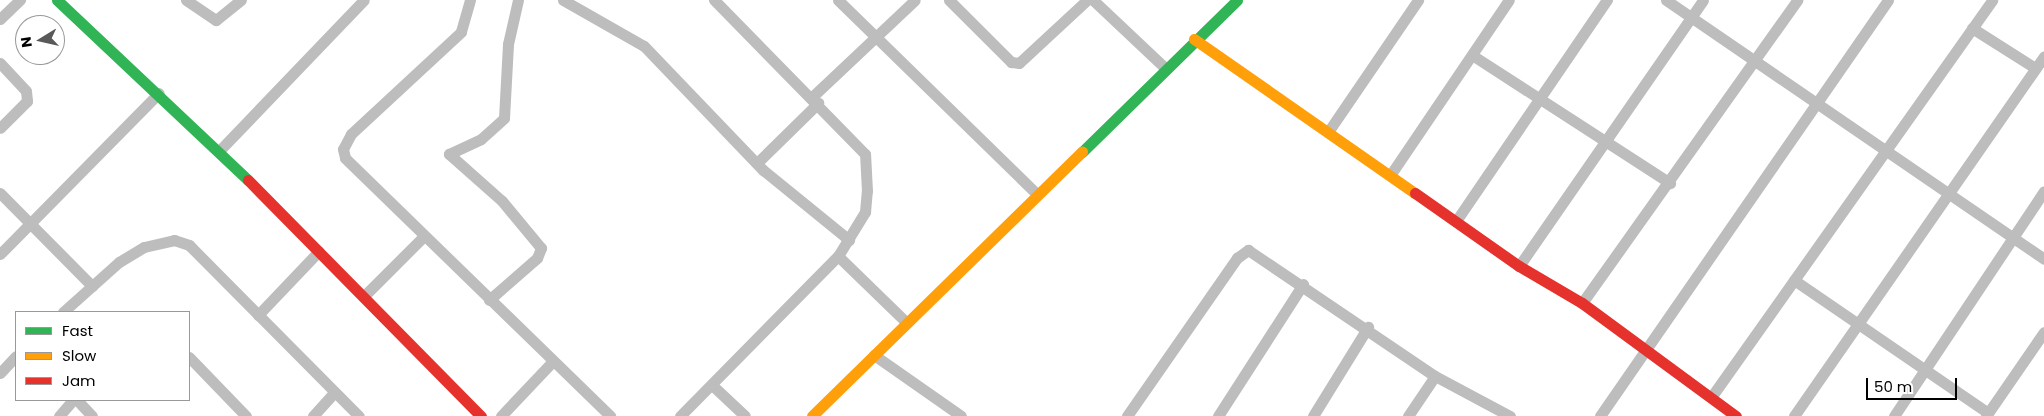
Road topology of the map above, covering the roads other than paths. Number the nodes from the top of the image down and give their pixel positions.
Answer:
1 (20, 0) edge
2 (57, 0) edge
3 (186, 0) edge
4 (241, 0) edge
5 (364, 0) edge
6 (470, 0) edge
7 (518, 0) edge
8 (563, 0) edge
9 (714, 0) edge
10 (838, 0) edge
11 (915, 0) edge
12 (949, 0) edge
13 (1087, 0) edge
14 (1093, 0) edge
15 (1237, 0) edge
16 (1509, 0) edge
17 (1607, 0) edge
18 (1666, 0) edge
19 (1704, 0) edge
20 (1797, 0) edge
21 (1888, 0) edge
22 (1992, 0) edge
23 (1413, 2) edge
24 (1692, 16) junction
25 (0, 20) edge
26 (1972, 28) junction
27 (877, 38) junction
28 (1194, 39) junction
29 (1472, 55) junction
30 (2044, 56) edge
31 (1755, 60) junction
32 (0, 63) edge
33 (1164, 67) junction
34 (2035, 68) junction
35 (159, 93) junction
36 (815, 100) junction
37 (1539, 101) junction
38 (1816, 102) junction
39 (0, 128) edge
40 (1328, 132) junction
41 (1606, 140) junction
42 (219, 151) junction
43 (1887, 151) junction
44 (757, 163) junction
45 (1391, 174) junction
46 (1670, 183) junction
47 (2044, 191) edge
48 (1947, 192) junction
49 (0, 193) edge
50 (1037, 194) junction
51 (32, 221) junction
52 (1456, 221) junction
53 (423, 237) junction
54 (2012, 237) junction
55 (849, 240) junction
56 (319, 250) junction
57 (0, 254) edge
58 (838, 256) junction
59 (2044, 259) edge
60 (1519, 266) junction
61 (1794, 280) junction
62 (1303, 284) junction
63 (92, 286) junction
64 (364, 296) junction
65 (489, 300) junction
66 (1582, 302) junction
67 (63, 311) edge
68 (258, 315) junction
69 (1858, 322) junction
70 (906, 323) junction
71 (1368, 327) junction
72 (2044, 332) edge
73 (1646, 347) junction
74 (874, 355) junction
75 (15, 357) edge
76 (190, 358) edge
77 (552, 362) junction
78 (1926, 371) junction
79 (0, 373) edge
80 (1435, 376) junction
81 (712, 385) junction
82 (334, 393) junction
83 (1712, 396) junction
84 (74, 401) edge
85 (76, 401) edge
86 (1223, 414) edge
87 (477, 415) edge
88 (1507, 415) edge
89 (1987, 415) edge
90 (59, 416) edge
91 (92, 416) edge
92 (246, 416) edge
93 (312, 416) edge
94 (358, 416) edge
95 (501, 416) edge
96 (610, 416) edge
97 (680, 416) edge
98 (745, 416) edge
99 (812, 416) edge
100 (961, 416) edge
101 (1127, 416) edge
102 (1313, 416) edge
103 (1408, 416) edge
104 (1600, 416) edge
105 (1736, 416) edge
106 (1794, 416) edge
107 (1894, 416) edge

1 - 25 street
2 - 35 street
3 - 4 street
5 - 42 street
6 - 53 street
7 - 65 street
8 - 44 street
9 - 36 street
10 - 27 street
11 - 27 street
12 - 13 street
14 - 33 street
15 - 28 street
16 - 29 street
17 - 37 street
18 - 24 street
19 - 24 street
20 - 31 street
21 - 38 street
22 - 26 street
23 - 40 street
24 - 31 street
24 - 41 street
26 - 34 street
26 - 43 street
27 - 36 street
27 - 50 street
28 - 33 street
28 - 40 street
29 - 37 street
29 - 45 street
30 - 34 street
31 - 38 street
31 - 46 street
32 - 39 street
33 - 50 street
34 - 48 street
35 - 42 street
35 - 51 street
36 - 44 street
36 - 55 street
37 - 41 street
37 - 52 street
38 - 43 street
38 - 73 street
40 - 45 street
41 - 46 street
41 - 60 street
42 - 56 street
43 - 48 street
43 - 61 street
44 - 55 street
45 - 52 street
46 - 66 street
47 - 54 street
48 - 54 street
48 - 69 street
49 - 51 street
50 - 70 street
51 - 57 street
51 - 63 street
52 - 60 street
53 - 64 street
53 - 65 street
54 - 59 street
54 - 78 street
55 - 58 street
56 - 64 street
56 - 68 street
58 - 70 street
58 - 81 street
60 - 66 street
61 - 69 street
61 - 83 street
62 - 71 street
62 - 86 street
62 - 101 street
63 - 67 street
63 - 68 street
64 - 87 street
65 - 77 street
66 - 73 street
68 - 82 street
69 - 78 street
69 - 106 street
70 - 74 street
71 - 80 street
71 - 102 street
72 - 89 street
73 - 83 street
73 - 104 street
74 - 99 street
74 - 100 street
75 - 79 street
76 - 92 street
77 - 95 street
77 - 96 street
78 - 89 street
78 - 107 street
80 - 88 street
80 - 103 street
81 - 97 street
81 - 98 street
82 - 93 street
82 - 94 street
83 - 105 street
84 - 90 street
85 - 91 street

